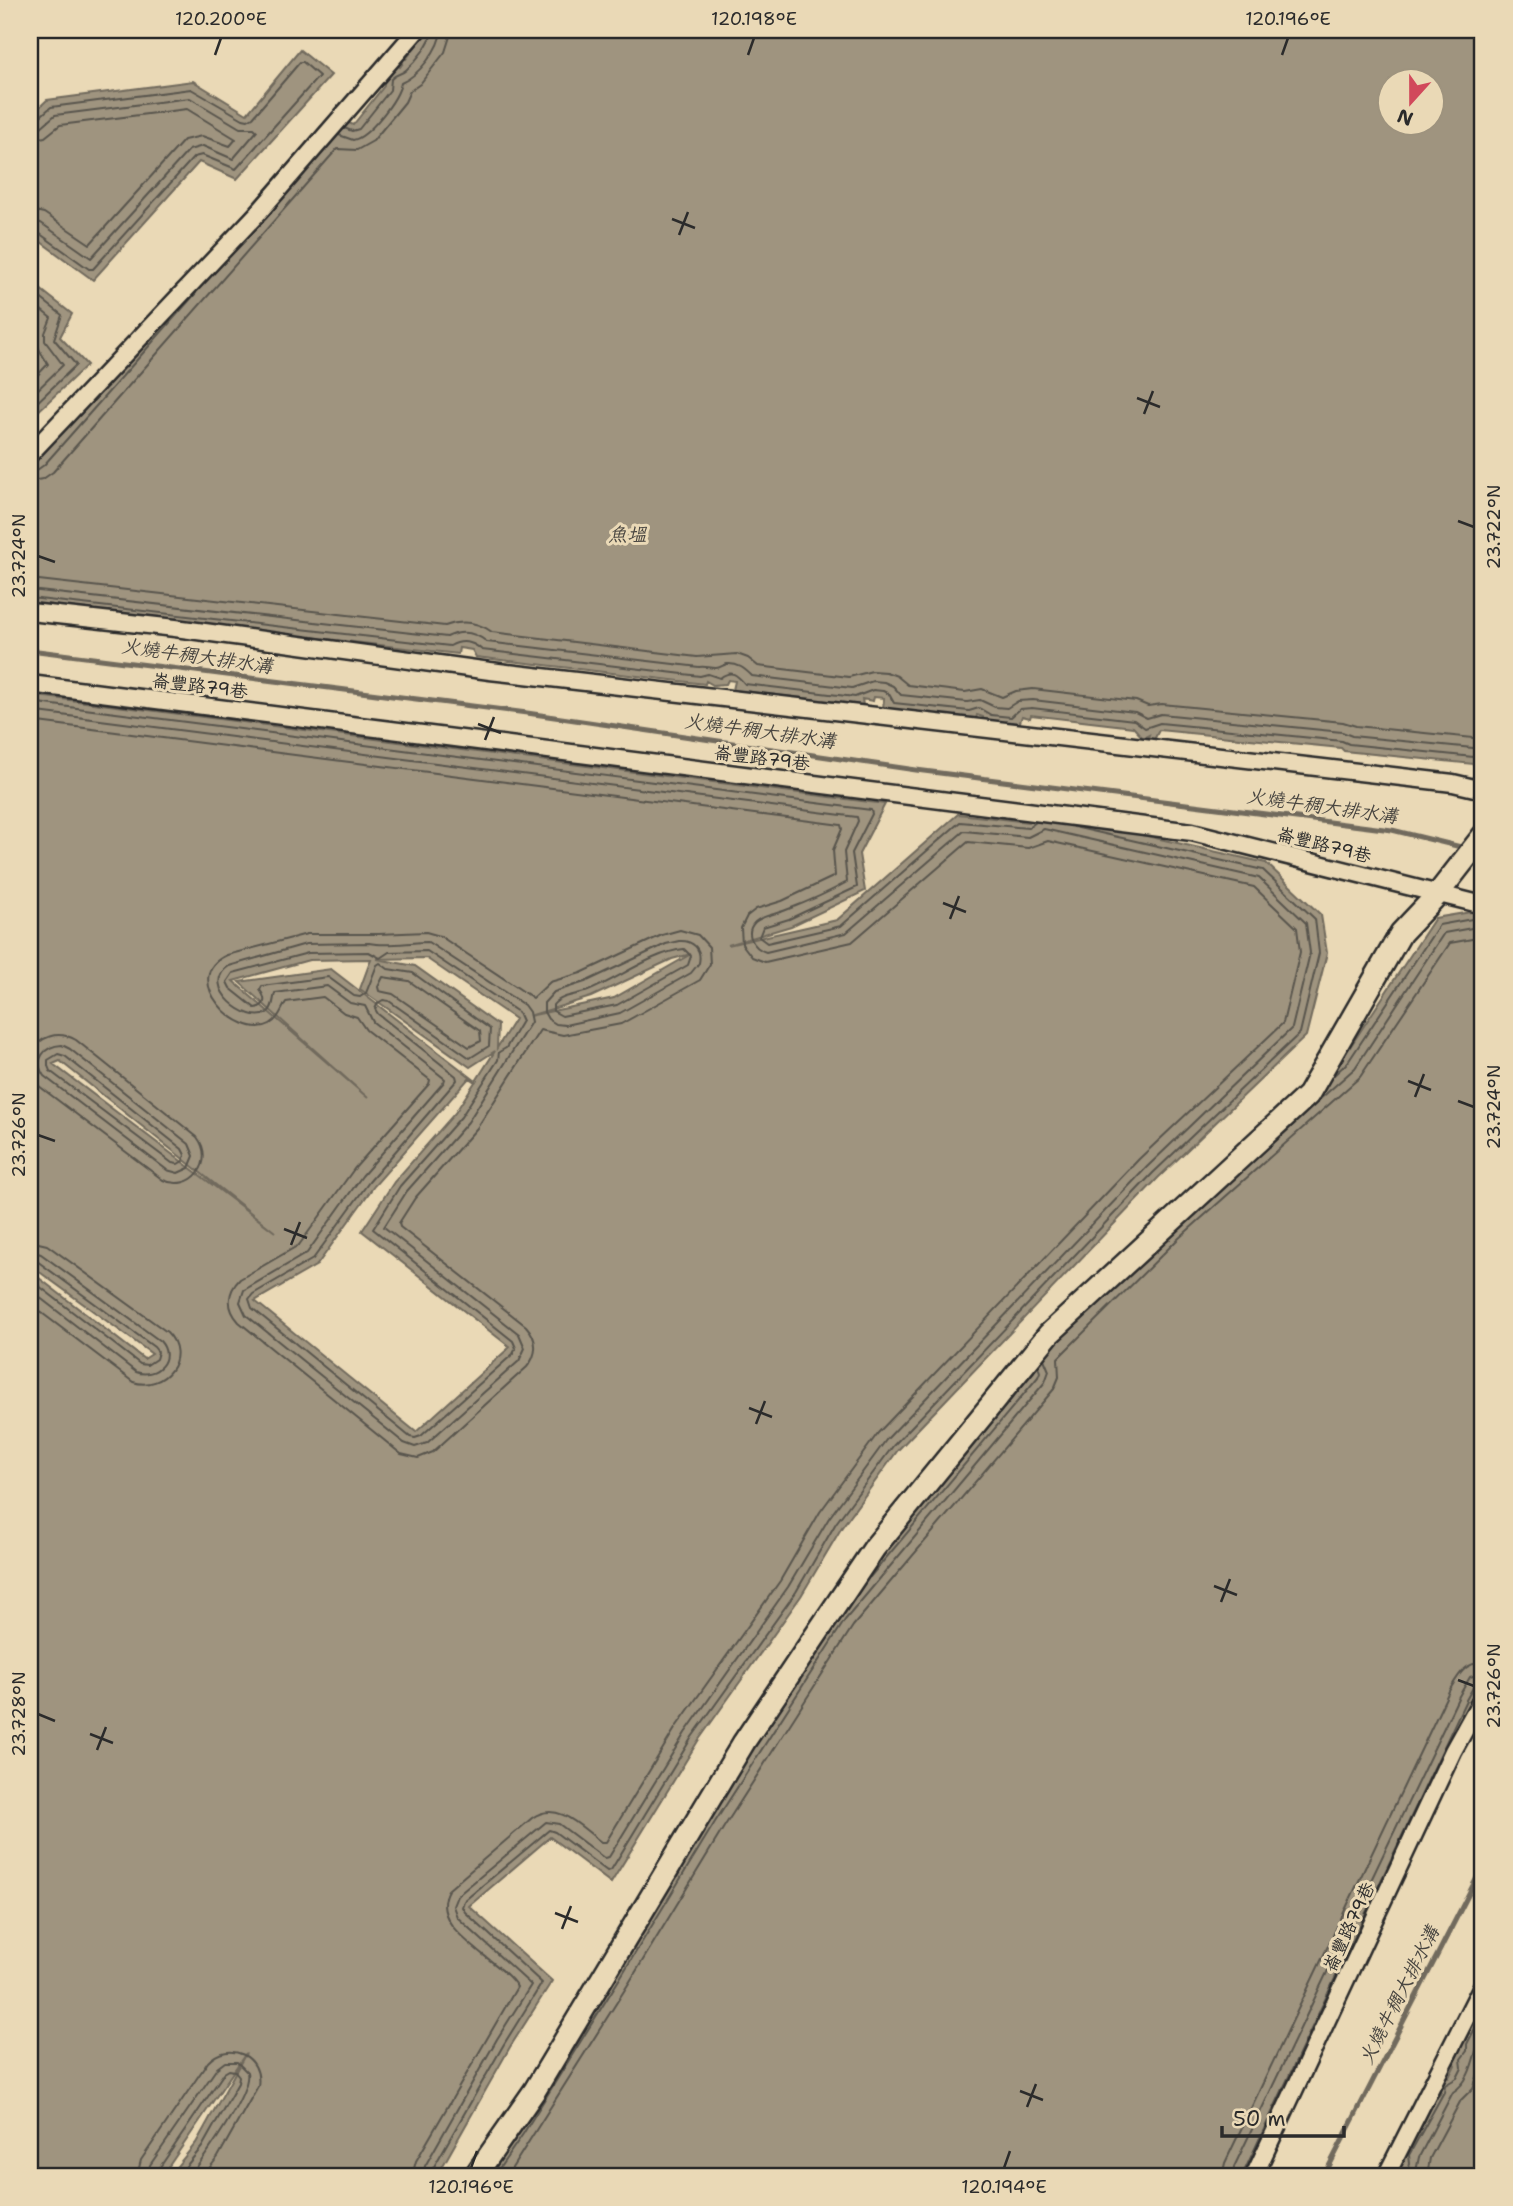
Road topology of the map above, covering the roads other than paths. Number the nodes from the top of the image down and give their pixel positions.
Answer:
1 (418, 30) edge
2 (30, 454) edge
3 (30, 612) edge
4 (30, 684) edge
5 (1483, 790) edge
6 (1483, 836) edge
7 (1437, 895) junction
8 (1483, 905) edge
9 (1483, 1697) edge
10 (1483, 1984) edge
11 (475, 2176) edge
12 (1254, 2176) edge
13 (1386, 2176) edge

1 - 2 street
3 - 5 street
4 - 7 street, 崙豐路79巷
6 - 7 street
7 - 8 street, 崙豐路79巷
7 - 11 street
9 - 12 street, 崙豐路79巷
10 - 13 street

